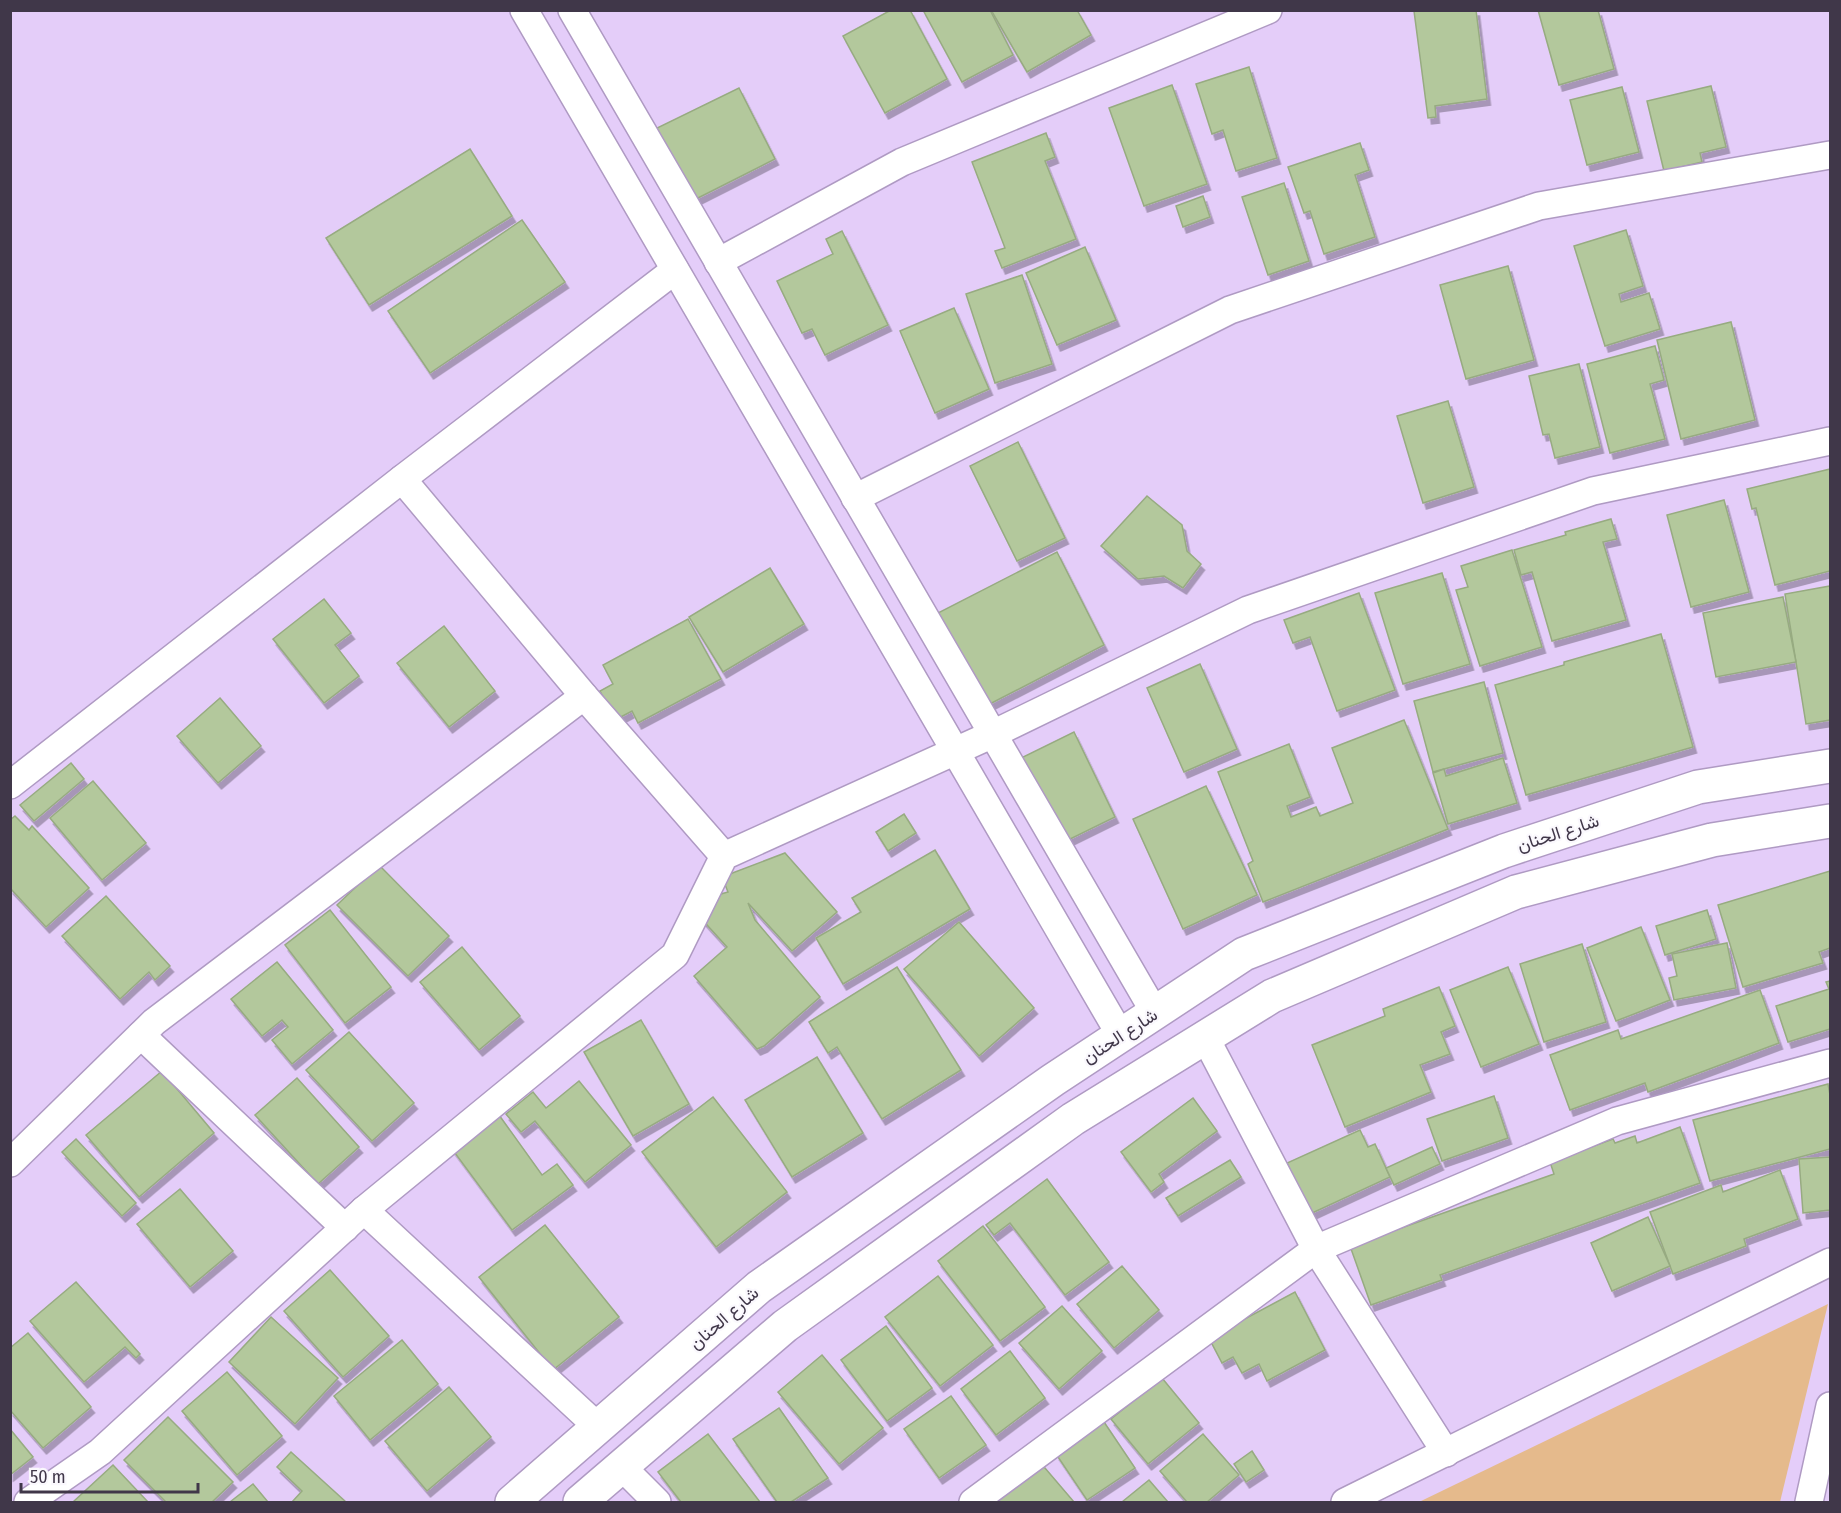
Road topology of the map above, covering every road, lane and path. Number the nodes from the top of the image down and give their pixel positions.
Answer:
1 (524, 10) edge
2 (572, 10) edge
3 (1268, 10) edge
4 (1830, 155) edge
5 (718, 262) junction
6 (675, 270) junction
7 (1830, 441) edge
8 (402, 479) junction
9 (855, 498) junction
10 (584, 696) junction
11 (993, 734) junction
12 (955, 751) junction
13 (1830, 766) edge
14 (10, 785) edge
15 (1830, 821) edge
16 (724, 856) junction
17 (1155, 1013) junction
18 (141, 1035) junction
19 (1121, 1036) junction
20 (1205, 1037) junction
21 (1830, 1063) edge
22 (10, 1163) edge
23 (355, 1219) junction
24 (1316, 1249) junction
25 (1830, 1262) edge
26 (1830, 1406) edge
27 (598, 1427) junction
28 (1446, 1452) junction
29 (622, 1467) junction
30 (28, 1503) edge
31 (512, 1503) edge
32 (580, 1503) edge
33 (657, 1503) edge
34 (973, 1503) edge
35 (1345, 1503) edge
36 (1809, 1503) edge

1 - 6 street
2 - 5 street
3 - 5 street
4 - 9 street
5 - 9 street
6 - 8 street
6 - 12 street
7 - 11 street
8 - 10 street
8 - 14 street
9 - 11 street
10 - 16 street
10 - 18 street
11 - 12 street
11 - 17 street
12 - 16 street
12 - 19 street
13 - 17 main road, شارع الحنان
15 - 20 main road
16 - 23 street
17 - 19 main road, شارع الحنان
18 - 22 street
18 - 23 street
19 - 27 main road, شارع الحنان
20 - 24 street
20 - 29 main road
21 - 24 street
23 - 27 street
23 - 30 street
24 - 28 street
24 - 34 street
25 - 28 street
26 - 36 street
27 - 31 main road, شارع الحنان
28 - 35 street
29 - 32 main road
29 - 33 street

